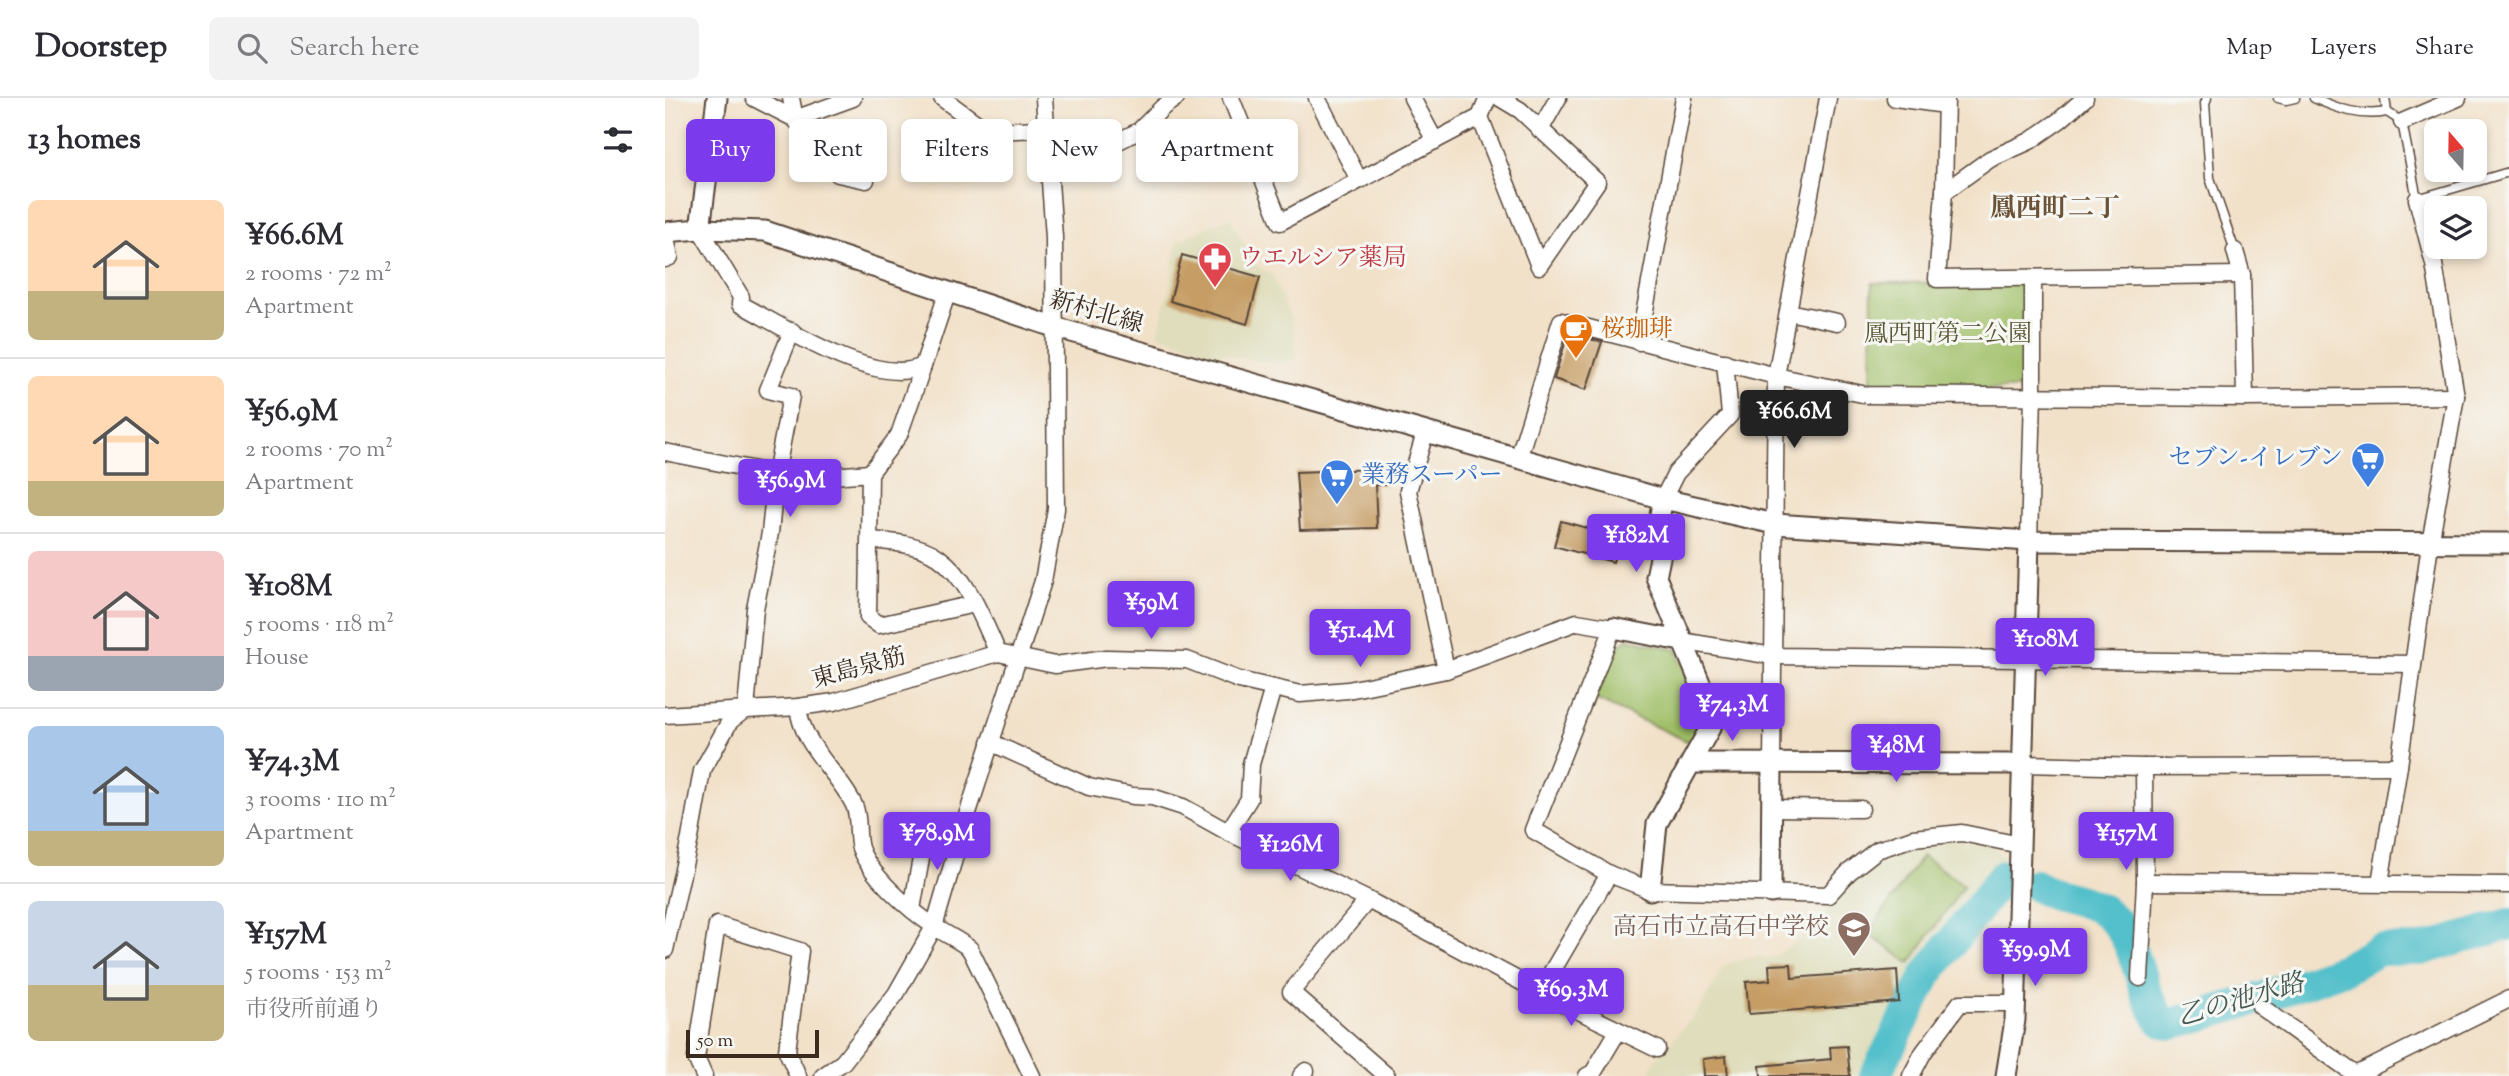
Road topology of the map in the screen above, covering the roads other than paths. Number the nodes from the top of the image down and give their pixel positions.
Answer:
1 (717, 98) edge
2 (754, 98) edge
3 (791, 98) edge
4 (853, 98) edge
5 (942, 98) edge
6 (1044, 98) edge
7 (1176, 98) edge
8 (1231, 98) edge
9 (1412, 98) edge
10 (1488, 98) edge
11 (1500, 98) edge
12 (1558, 98) edge
13 (1684, 98) edge
14 (1828, 98) edge
15 (1895, 98) edge
16 (2085, 98) edge
17 (2207, 98) edge
18 (2278, 98) edge
19 (2295, 98) edge
20 (2314, 98) edge
21 (2385, 98) edge
22 (2458, 98) edge
23 (1319, 99) edge
24 (1946, 101) edge
25 (2387, 112) junction
26 (1480, 117) junction
27 (795, 119) junction
28 (1045, 119) edge
29 (2402, 122) junction
30 (1027, 130) edge
31 (1540, 130) junction
32 (1122, 139) edge
33 (1435, 141) junction
34 (2509, 172) edge
35 (1359, 180) junction
36 (1051, 182) edge
37 (1944, 192) junction
38 (2417, 199) junction
39 (700, 229) junction
40 (665, 233) edge
41 (2235, 251) joint
42 (665, 259) edge
43 (2242, 275) junction
44 (2033, 278) junction
45 (948, 291) junction
46 (1788, 312) junction
47 (1837, 322) dead end
48 (1054, 327) junction
49 (792, 331) junction
50 (1639, 342) junction
51 (1725, 362) junction
52 (923, 366) junction
53 (1776, 376) junction
54 (2033, 396) junction
55 (2456, 396) junction
56 (2245, 398) junction
57 (1425, 433) junction
58 (665, 452) edge
59 (1515, 458) junction
60 (870, 473) junction
61 (776, 474) junction
62 (1663, 499) junction
63 (1775, 524) junction
64 (870, 540) junction
65 (2029, 541) junction
66 (2509, 543) edge
67 (2430, 544) junction
68 (975, 604) junction
69 (1613, 628) junction
70 (1681, 641) junction
71 (997, 653) junction
72 (1773, 656) junction
73 (1018, 657) junction
74 (2027, 659) junction
75 (2413, 664) junction
76 (1446, 670) junction
77 (1273, 688) junction
78 (798, 707) junction
79 (746, 709) junction
80 (665, 715) edge
81 (990, 742) junction
82 (1691, 763) junction
83 (1772, 763) junction
84 (2021, 764) junction
85 (2399, 766) junction
86 (2144, 767) junction
87 (1772, 808) junction
88 (1861, 809) dead end
89 (926, 830) dead end
90 (1228, 832) junction
91 (2020, 845) junction
92 (1609, 874) junction
93 (2145, 882) junction
94 (2380, 883) junction
95 (2509, 885) edge
96 (1650, 890) junction
97 (1771, 893) junction
98 (1367, 901) junction
99 (912, 909) junction
100 (934, 927) junction
101 (665, 950) edge
102 (2140, 978) dead end
103 (1540, 992) junction
104 (2509, 999) edge
105 (2015, 1003) junction
106 (2260, 1006) dead end
107 (1618, 1031) junction
108 (1657, 1049) dead end
109 (704, 1076) edge
110 (798, 1076) edge
111 (823, 1076) edge
112 (1032, 1076) edge
113 (1387, 1076) edge
114 (1587, 1076) edge
115 (1911, 1076) edge
116 (2006, 1076) edge

1 - 39 street
2 - 27 street
3 - 27 street
4 - 27 street
5 - 30 street
6 - 28 street
7 - 32 street
8 - 35 street
9 - 33 street
10 - 26 street
11 - 31 street
12 - 31 street
13 - 50 street
14 - 46 street
15 - 24 street
16 - 37 street
17 - 41 lane
18 - 19 lane
20 - 25 lane
21 - 25 lane
22 - 29 street
23 - 35 street
24 - 37 street
25 - 29 lane
26 - 31 street
26 - 33 street
29 - 38 lane
33 - 35 street
34 - 38 lane
36 - 48 street
37 - 44 street
38 - 55 street
39 - 40 street, 新村北線
39 - 45 street, 新村北線
39 - 49 street
40 - 42 street
41 - 43 street
43 - 44 street
43 - 56 street
44 - 54 street
45 - 48 street, 新村北線
45 - 52 street
46 - 47 street
46 - 53 street
48 - 57 street, 新村北線
48 - 73 street
49 - 52 street
49 - 61 street
50 - 51 street
50 - 59 street
51 - 53 street
51 - 62 street
52 - 60 street
53 - 54 street
53 - 63 street
54 - 56 street
54 - 65 street
55 - 56 street
55 - 67 street
57 - 59 street, 新村北線
57 - 76 street
58 - 61 street
59 - 62 street, 新村北線
60 - 61 street
60 - 64 street
61 - 79 street
62 - 63 street, 新村北線
62 - 70 street
63 - 65 street, 新村北線
63 - 72 street
64 - 68 street
64 - 68 street
65 - 67 street, 新村北線
65 - 74 street
66 - 67 street, 新村北線
67 - 75 street
68 - 71 street
69 - 70 street
69 - 76 street, 東島泉筋
69 - 92 street
70 - 72 street
70 - 82 street
71 - 73 street, 東島泉筋
71 - 78 street, 東島泉筋
72 - 74 street
72 - 83 street
73 - 77 street, 東島泉筋
73 - 81 street
74 - 75 street
74 - 84 street
75 - 85 street
76 - 77 street, 東島泉筋
77 - 90 street
78 - 79 street, 東島泉筋
78 - 99 street
79 - 80 street, 東島泉筋
79 - 101 street
81 - 90 street
81 - 100 street
82 - 83 street
82 - 96 street
83 - 84 street
83 - 87 street
84 - 86 street
84 - 91 street
85 - 86 street
85 - 94 street
86 - 93 street
87 - 88 street
87 - 97 street
89 - 99 street
90 - 98 street
91 - 97 street
91 - 105 street
92 - 96 street
92 - 103 street
93 - 94 street
93 - 102 street
94 - 95 street
96 - 97 street
98 - 103 street
98 - 113 street
99 - 100 street
100 - 111 street
100 - 112 street
103 - 107 street
104 - 106 street
105 - 115 street
105 - 116 street
107 - 108 street
107 - 114 street
109 - 110 street

